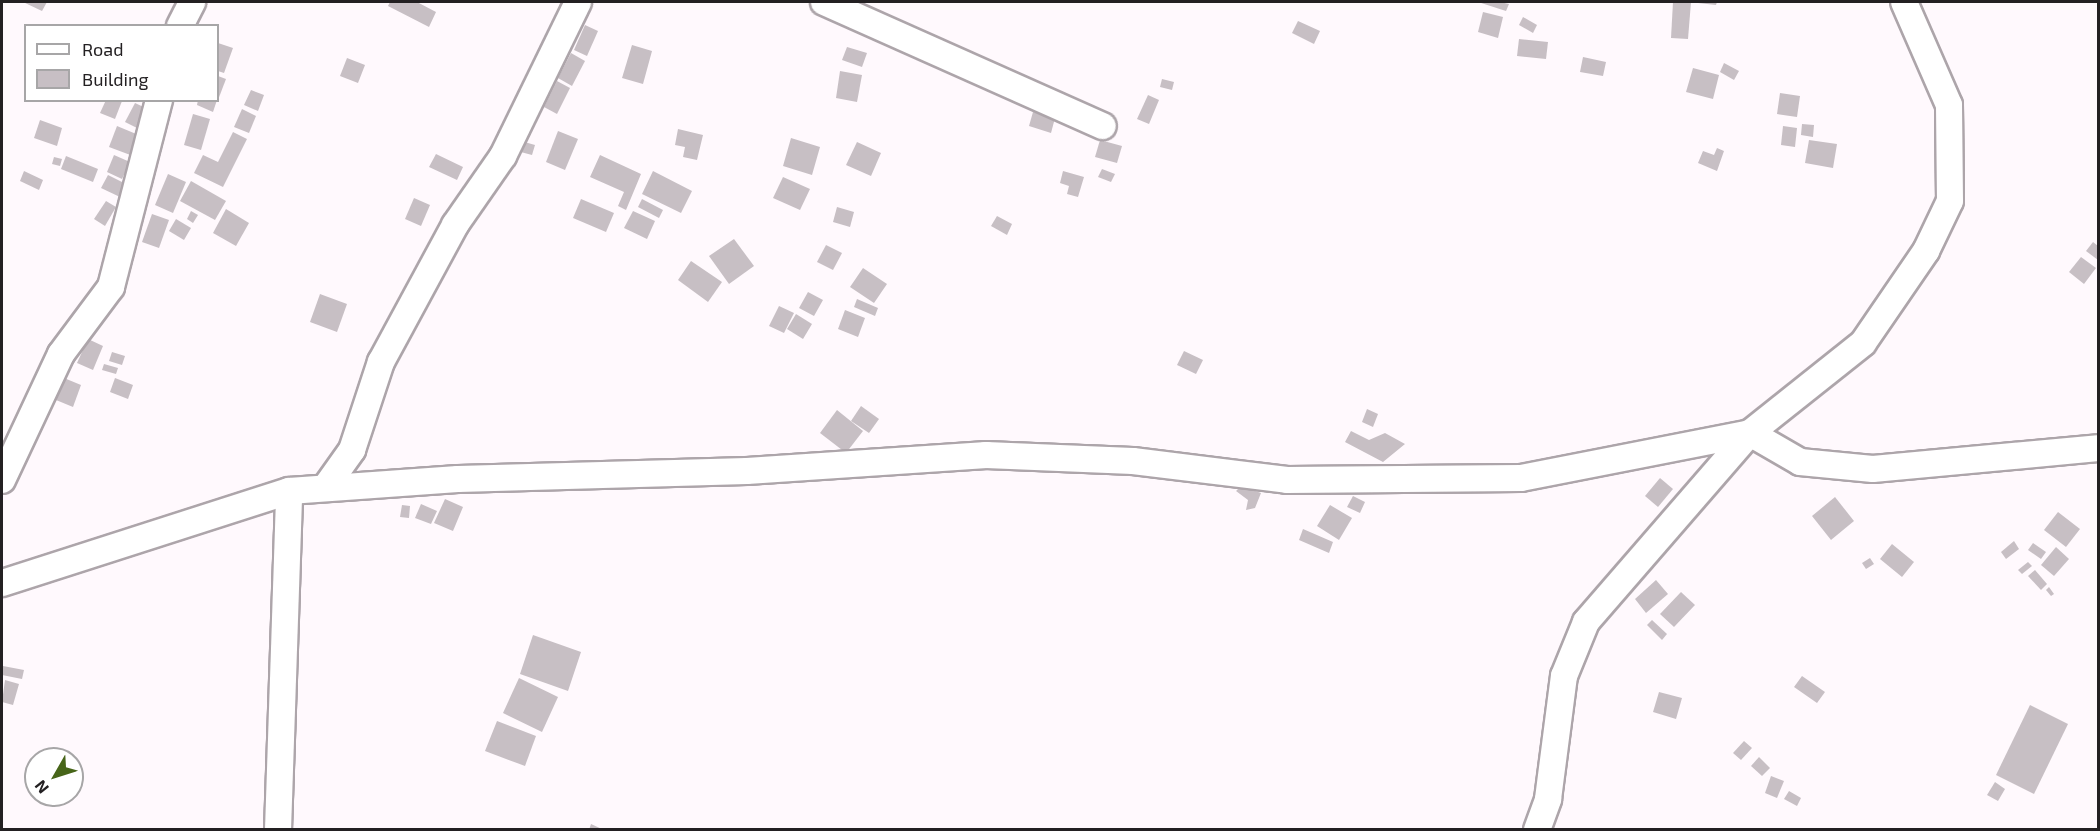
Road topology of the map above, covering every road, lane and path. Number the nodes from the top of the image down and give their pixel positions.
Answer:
1 (192, 2) edge
2 (578, 2) edge
3 (824, 2) edge
4 (1904, 2) edge
5 (181, 24) edge
6 (158, 102) edge
7 (1103, 126) dead end
8 (1750, 433) junction
9 (2098, 448) edge
10 (2, 480) edge
11 (325, 488) junction
12 (289, 491) junction
13 (2, 583) edge
14 (278, 830) edge
15 (1537, 830) edge

1 - 5 street
2 - 11 street
3 - 7 street
4 - 8 street
6 - 10 street
8 - 9 street
8 - 11 street
8 - 15 street
11 - 12 street
12 - 13 street
12 - 14 street

